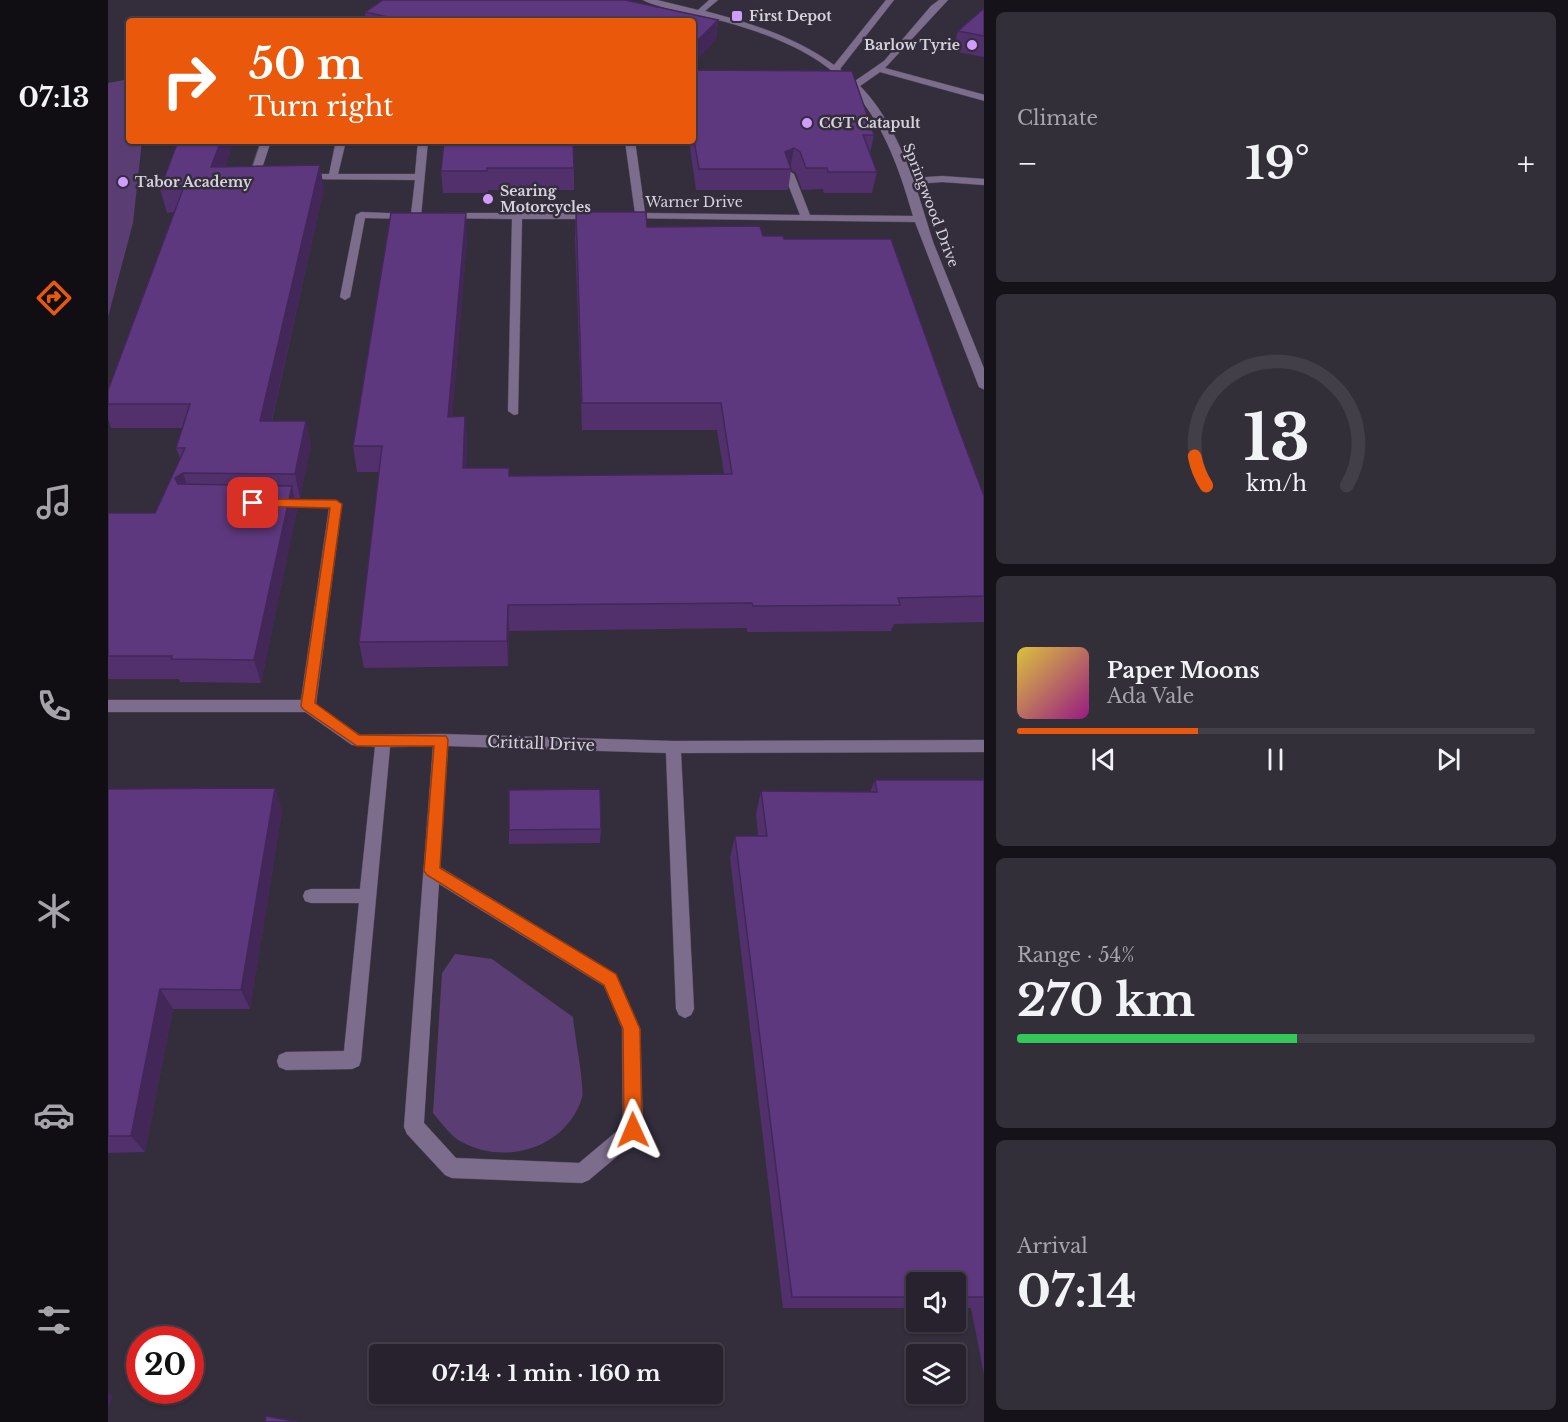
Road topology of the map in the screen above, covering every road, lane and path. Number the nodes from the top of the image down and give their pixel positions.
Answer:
1 (647, 0) edge
2 (714, 0) edge
3 (890, 0) edge
4 (944, 0) edge
5 (700, 12) junction
6 (835, 69) junction
7 (878, 69) junction
8 (854, 86) junction
9 (984, 98) edge
10 (265, 144) edge
11 (340, 144) edge
12 (423, 144) edge
13 (630, 144) edge
14 (789, 174) edge
15 (277, 177) edge
16 (288, 177) edge
17 (333, 177) junction
18 (420, 177) junction
19 (909, 181) junction
20 (984, 182) edge
21 (416, 216) junction
22 (427, 216) edge
23 (438, 216) edge
24 (517, 216) junction
25 (607, 216) edge
26 (618, 216) edge
27 (640, 216) junction
28 (805, 216) junction
29 (919, 219) junction
30 (345, 297) dead end
31 (984, 387) edge
32 (514, 411) dead end
33 (258, 503) edge
34 (108, 706) edge
35 (308, 706) junction
36 (441, 740) junction
37 (383, 741) junction
38 (984, 746) edge
39 (673, 747) junction
40 (432, 871) junction
41 (311, 896) dead end
42 (368, 896) junction
43 (685, 1009) dead end
44 (286, 1061) dead end

1 - 5 street, Springwood Drive
2 - 5 street
3 - 6 street
4 - 7 street
5 - 6 street, Springwood Drive
6 - 8 street, Springwood Drive
7 - 8 street
7 - 9 street
8 - 19 street, Springwood Drive
10 - 15 street
11 - 17 street
12 - 18 street
13 - 27 street
14 - 28 street
16 - 17 street
17 - 18 street
18 - 21 street
19 - 20 street
19 - 29 street, Springwood Drive
21 - 22 street
21 - 30 street
23 - 24 street
24 - 25 street
24 - 32 street
26 - 27 street, Warner Drive
27 - 28 street, Warner Drive
28 - 29 street, Warner Drive
29 - 31 street, Springwood Drive
33 - 35 street
34 - 35 street
35 - 37 street, Crittall Drive
36 - 37 street, Crittall Drive
36 - 39 street, Crittall Drive
36 - 40 street
37 - 42 street
38 - 39 street, Crittall Drive
39 - 43 street
40 - 40 street
41 - 42 street
42 - 44 street

